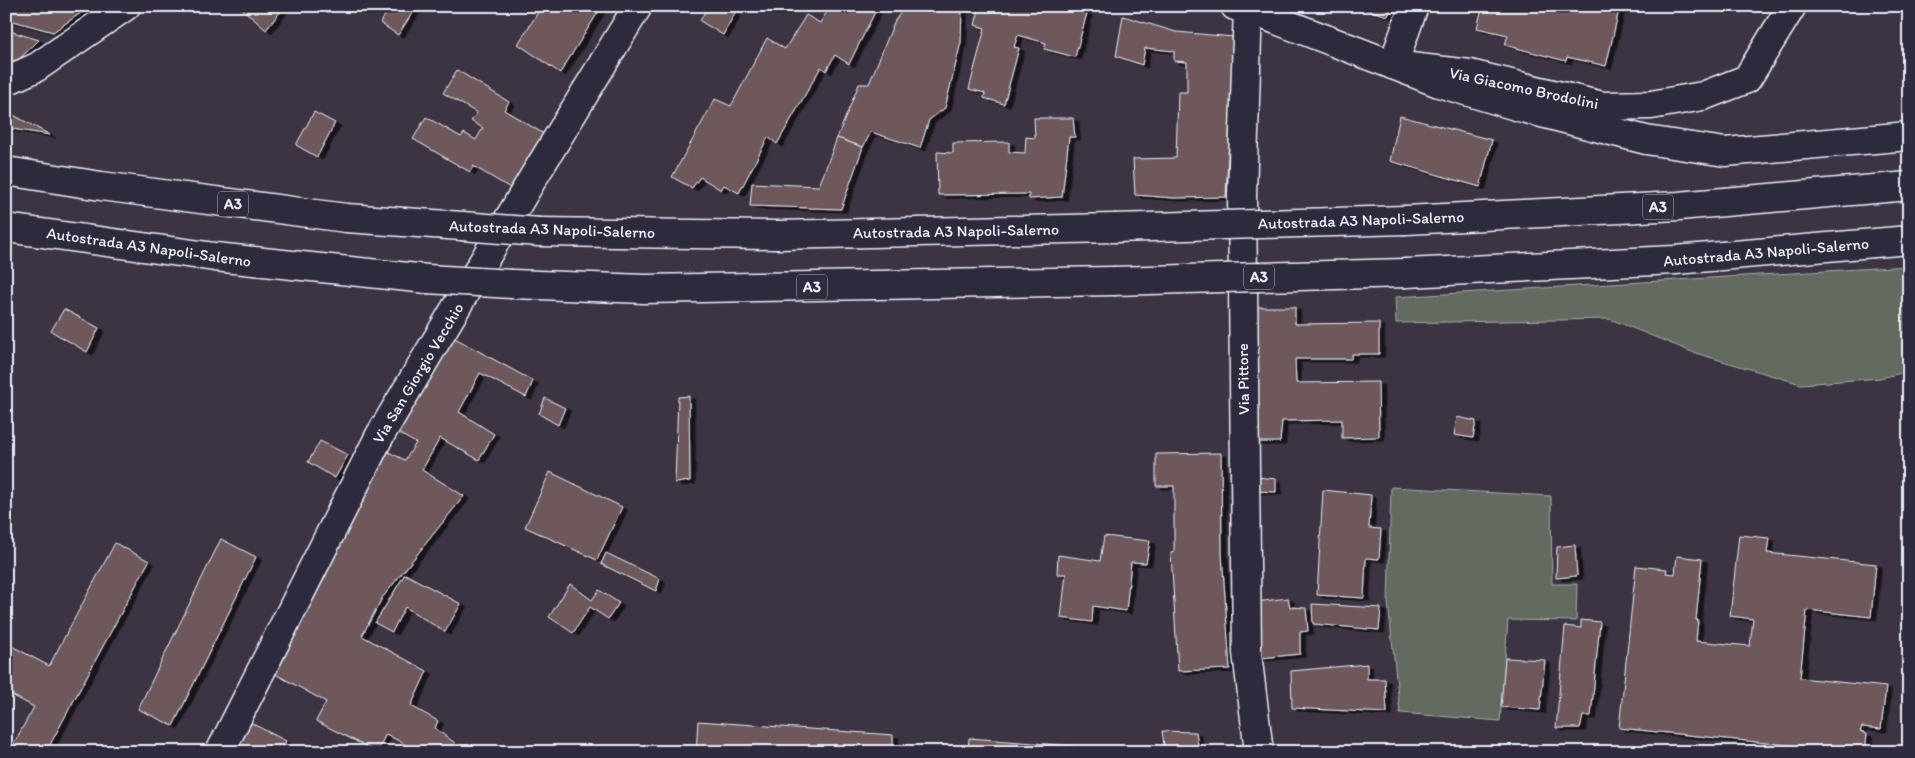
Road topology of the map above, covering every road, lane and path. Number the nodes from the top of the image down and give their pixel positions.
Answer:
1 (126, 6) edge
2 (638, 6) edge
3 (1414, 6) edge
4 (1792, 6) edge
5 (1244, 7) edge
6 (1392, 65) junction
7 (6, 81) edge
8 (1909, 136) edge
9 (6, 171) edge
10 (1909, 186) edge
11 (6, 228) edge
12 (1909, 240) edge
13 (220, 752) edge
14 (1259, 752) edge

1 - 7 main road
2 - 13 main road, Via San Giorgio Vecchio
3 - 6 main road
4 - 6 main road, Via Giacomo Brodolini
5 - 6 main road
5 - 14 main road, Via Pittore
6 - 8 main road
9 - 10 main road, Autostrada A3 Napoli-Salerno / A3, bridge
11 - 12 main road, Autostrada A3 Napoli-Salerno / A3, bridge

